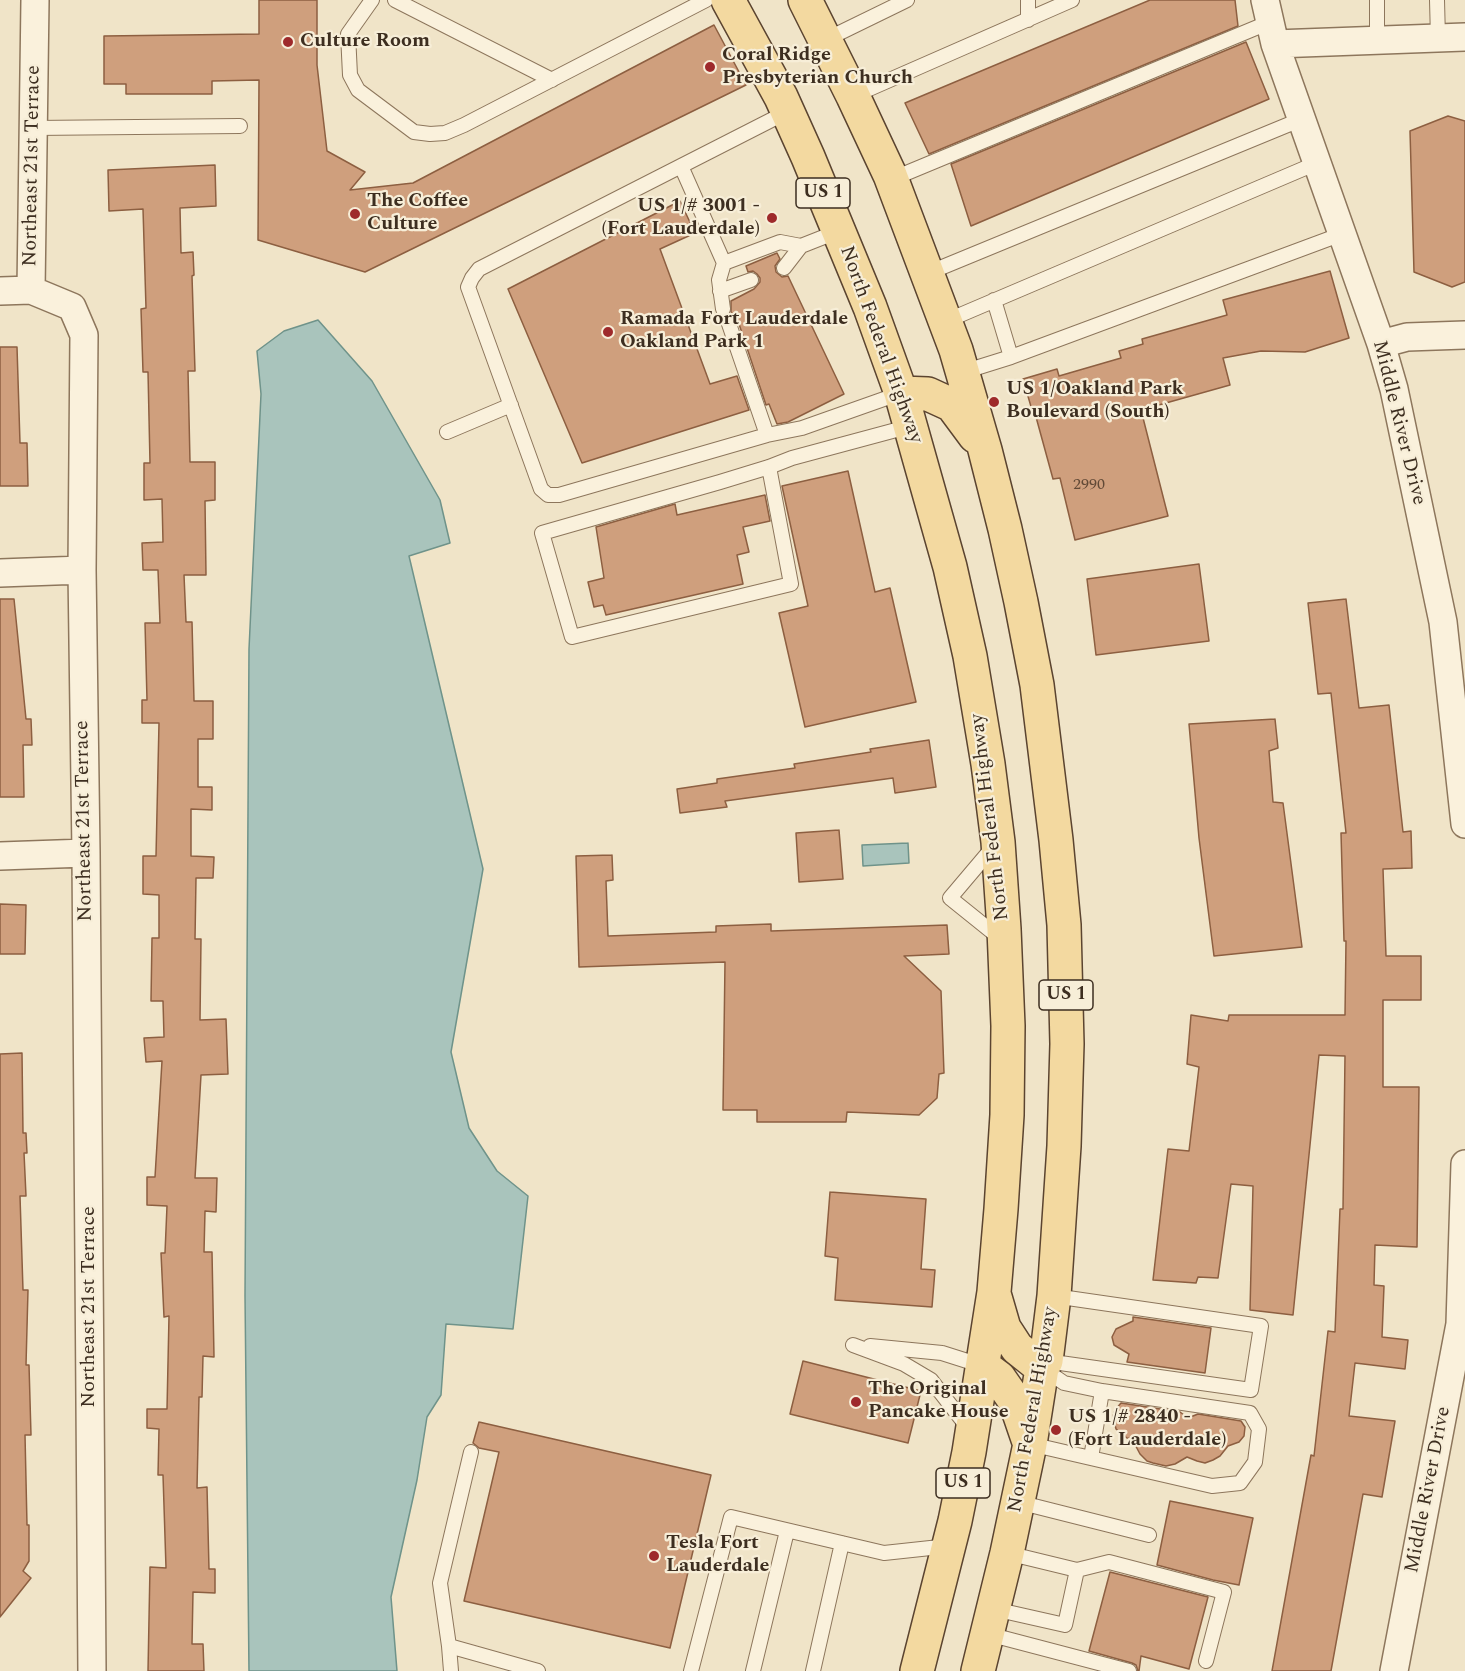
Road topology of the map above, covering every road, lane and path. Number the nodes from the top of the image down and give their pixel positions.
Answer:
1 (35, 0) edge
2 (372, 0) edge
3 (395, 0) edge
4 (706, 0) edge
5 (728, 0) edge
6 (805, 0) edge
7 (907, 0) edge
8 (1028, 0) edge
9 (1072, 0) edge
10 (1377, 0) edge
11 (1437, 0) edge
12 (1028, 20) junction
13 (1270, 22) edge
14 (1465, 37) edge
15 (1438, 38) junction
16 (825, 40) junction
17 (1377, 40) junction
18 (552, 80) junction
19 (853, 96) junction
20 (787, 111) junction
21 (1302, 119) junction
22 (240, 126) dead end
23 (33, 128) junction
24 (1317, 163) junction
25 (681, 166) junction
26 (892, 179) junction
27 (839, 231) junction
28 (1342, 234) junction
29 (801, 246) junction
30 (724, 263) junction
31 (784, 268) dead end
32 (928, 273) junction
33 (751, 280) dead end
34 (31, 290) junction
35 (0, 291) edge
36 (720, 291) junction
37 (994, 300) junction
38 (723, 309) dead end
39 (946, 321) junction
40 (729, 324) dead end
41 (1465, 335) edge
42 (1381, 344) junction
43 (1011, 357) junction
44 (963, 372) junction
45 (901, 393) junction
46 (511, 405) junction
47 (911, 426) junction
48 (447, 432) dead end
49 (767, 435) junction
50 (985, 450) junction
51 (769, 467) junction
52 (82, 570) junction
53 (0, 573) edge
54 (1454, 621) edge
55 (1465, 824) edge
56 (998, 842) junction
57 (86, 853) junction
58 (0, 856) edge
59 (1005, 942) junction
60 (1465, 1164) edge
61 (994, 1292) junction
62 (1054, 1296) junction
63 (1044, 1364) junction
64 (983, 1366) junction
65 (1102, 1390) junction
66 (973, 1433) junction
67 (1030, 1444) junction
68 (471, 1452) dead end
69 (1091, 1458) junction
70 (1018, 1502) junction
71 (787, 1531) junction
72 (1149, 1535) dead end
73 (842, 1544) junction
74 (949, 1546) junction
75 (1006, 1553) junction
76 (1077, 1570) junction
77 (991, 1622) junction
78 (450, 1646) junction
79 (1206, 1661) dead end
80 (92, 1671) edge
81 (451, 1671) edge
82 (538, 1671) edge
83 (691, 1671) edge
84 (753, 1671) edge
85 (813, 1671) edge
86 (917, 1671) edge
87 (978, 1671) edge
88 (1129, 1671) edge
89 (1394, 1671) edge

1 - 23 street, Northeast 21st Terrace
2 - 18 lane
3 - 18 lane
4 - 18 lane
5 - 20 main road, North Federal Highway / US 1
6 - 16 main road, North Federal Highway / US 1
7 - 16 lane
8 - 12 lane
9 - 12 lane
10 - 17 lane
11 - 15 lane
12 - 19 lane
13 - 17 street
13 - 21 street, Middle River Drive
13 - 26 lane
14 - 15 street
15 - 17 street
16 - 19 main road, North Federal Highway / US 1
19 - 26 main road, North Federal Highway / US 1
20 - 25 lane
20 - 27 main road, North Federal Highway / US 1
21 - 24 street, Middle River Drive
21 - 32 lane
22 - 23 lane
23 - 34 street, Northeast 21st Terrace
24 - 28 street, Middle River Drive
24 - 37 lane
25 - 30 lane
25 - 46 lane
26 - 32 main road, North Federal Highway / US 1
27 - 29 lane
27 - 45 main road, North Federal Highway / US 1
28 - 42 street, Middle River Drive
28 - 43 lane
29 - 30 lane
29 - 31 lane
30 - 36 lane
32 - 39 main road, North Federal Highway / US 1
33 - 36 lane
34 - 35 street
34 - 52 street, Northeast 21st Terrace
36 - 38 lane
37 - 39 lane
37 - 43 lane
39 - 44 main road, North Federal Highway / US 1
40 - 49 lane
41 - 42 street
42 - 54 street, Middle River Drive
43 - 44 lane
44 - 50 main road, North Federal Highway / US 1
45 - 47 main road, North Federal Highway / US 1
45 - 49 lane
45 - 50 main road
46 - 48 lane
46 - 49 lane
47 - 51 lane
47 - 56 main road, North Federal Highway / US 1
50 - 62 main road, North Federal Highway / US 1
51 - 51 lane
52 - 53 street
52 - 57 street, Northeast 21st Terrace
54 - 55 street, Middle River Drive
56 - 59 main road, North Federal Highway / US 1
56 - 59 lane
57 - 58 street
57 - 80 street, Northeast 21st Terrace
59 - 61 main road, North Federal Highway / US 1
60 - 89 street, Middle River Drive
61 - 63 main road
61 - 64 main road, North Federal Highway / US 1
62 - 63 main road, North Federal Highway / US 1
62 - 63 lane
63 - 65 lane
63 - 67 main road, North Federal Highway / US 1
64 - 66 main road, North Federal Highway / US 1
64 - 66 lane
64 - 67 main road
65 - 69 lane
65 - 69 lane
66 - 74 main road, North Federal Highway / US 1
67 - 69 lane
67 - 70 main road, North Federal Highway / US 1
68 - 78 lane
70 - 72 lane
70 - 75 main road, North Federal Highway / US 1
71 - 73 lane
71 - 83 lane
71 - 84 lane
73 - 74 lane
73 - 85 lane
74 - 86 main road, North Federal Highway / US 1
75 - 76 lane
75 - 77 main road, North Federal Highway / US 1
76 - 77 lane
76 - 79 lane
77 - 87 main road, North Federal Highway / US 1
77 - 88 lane
78 - 81 lane
78 - 82 lane

